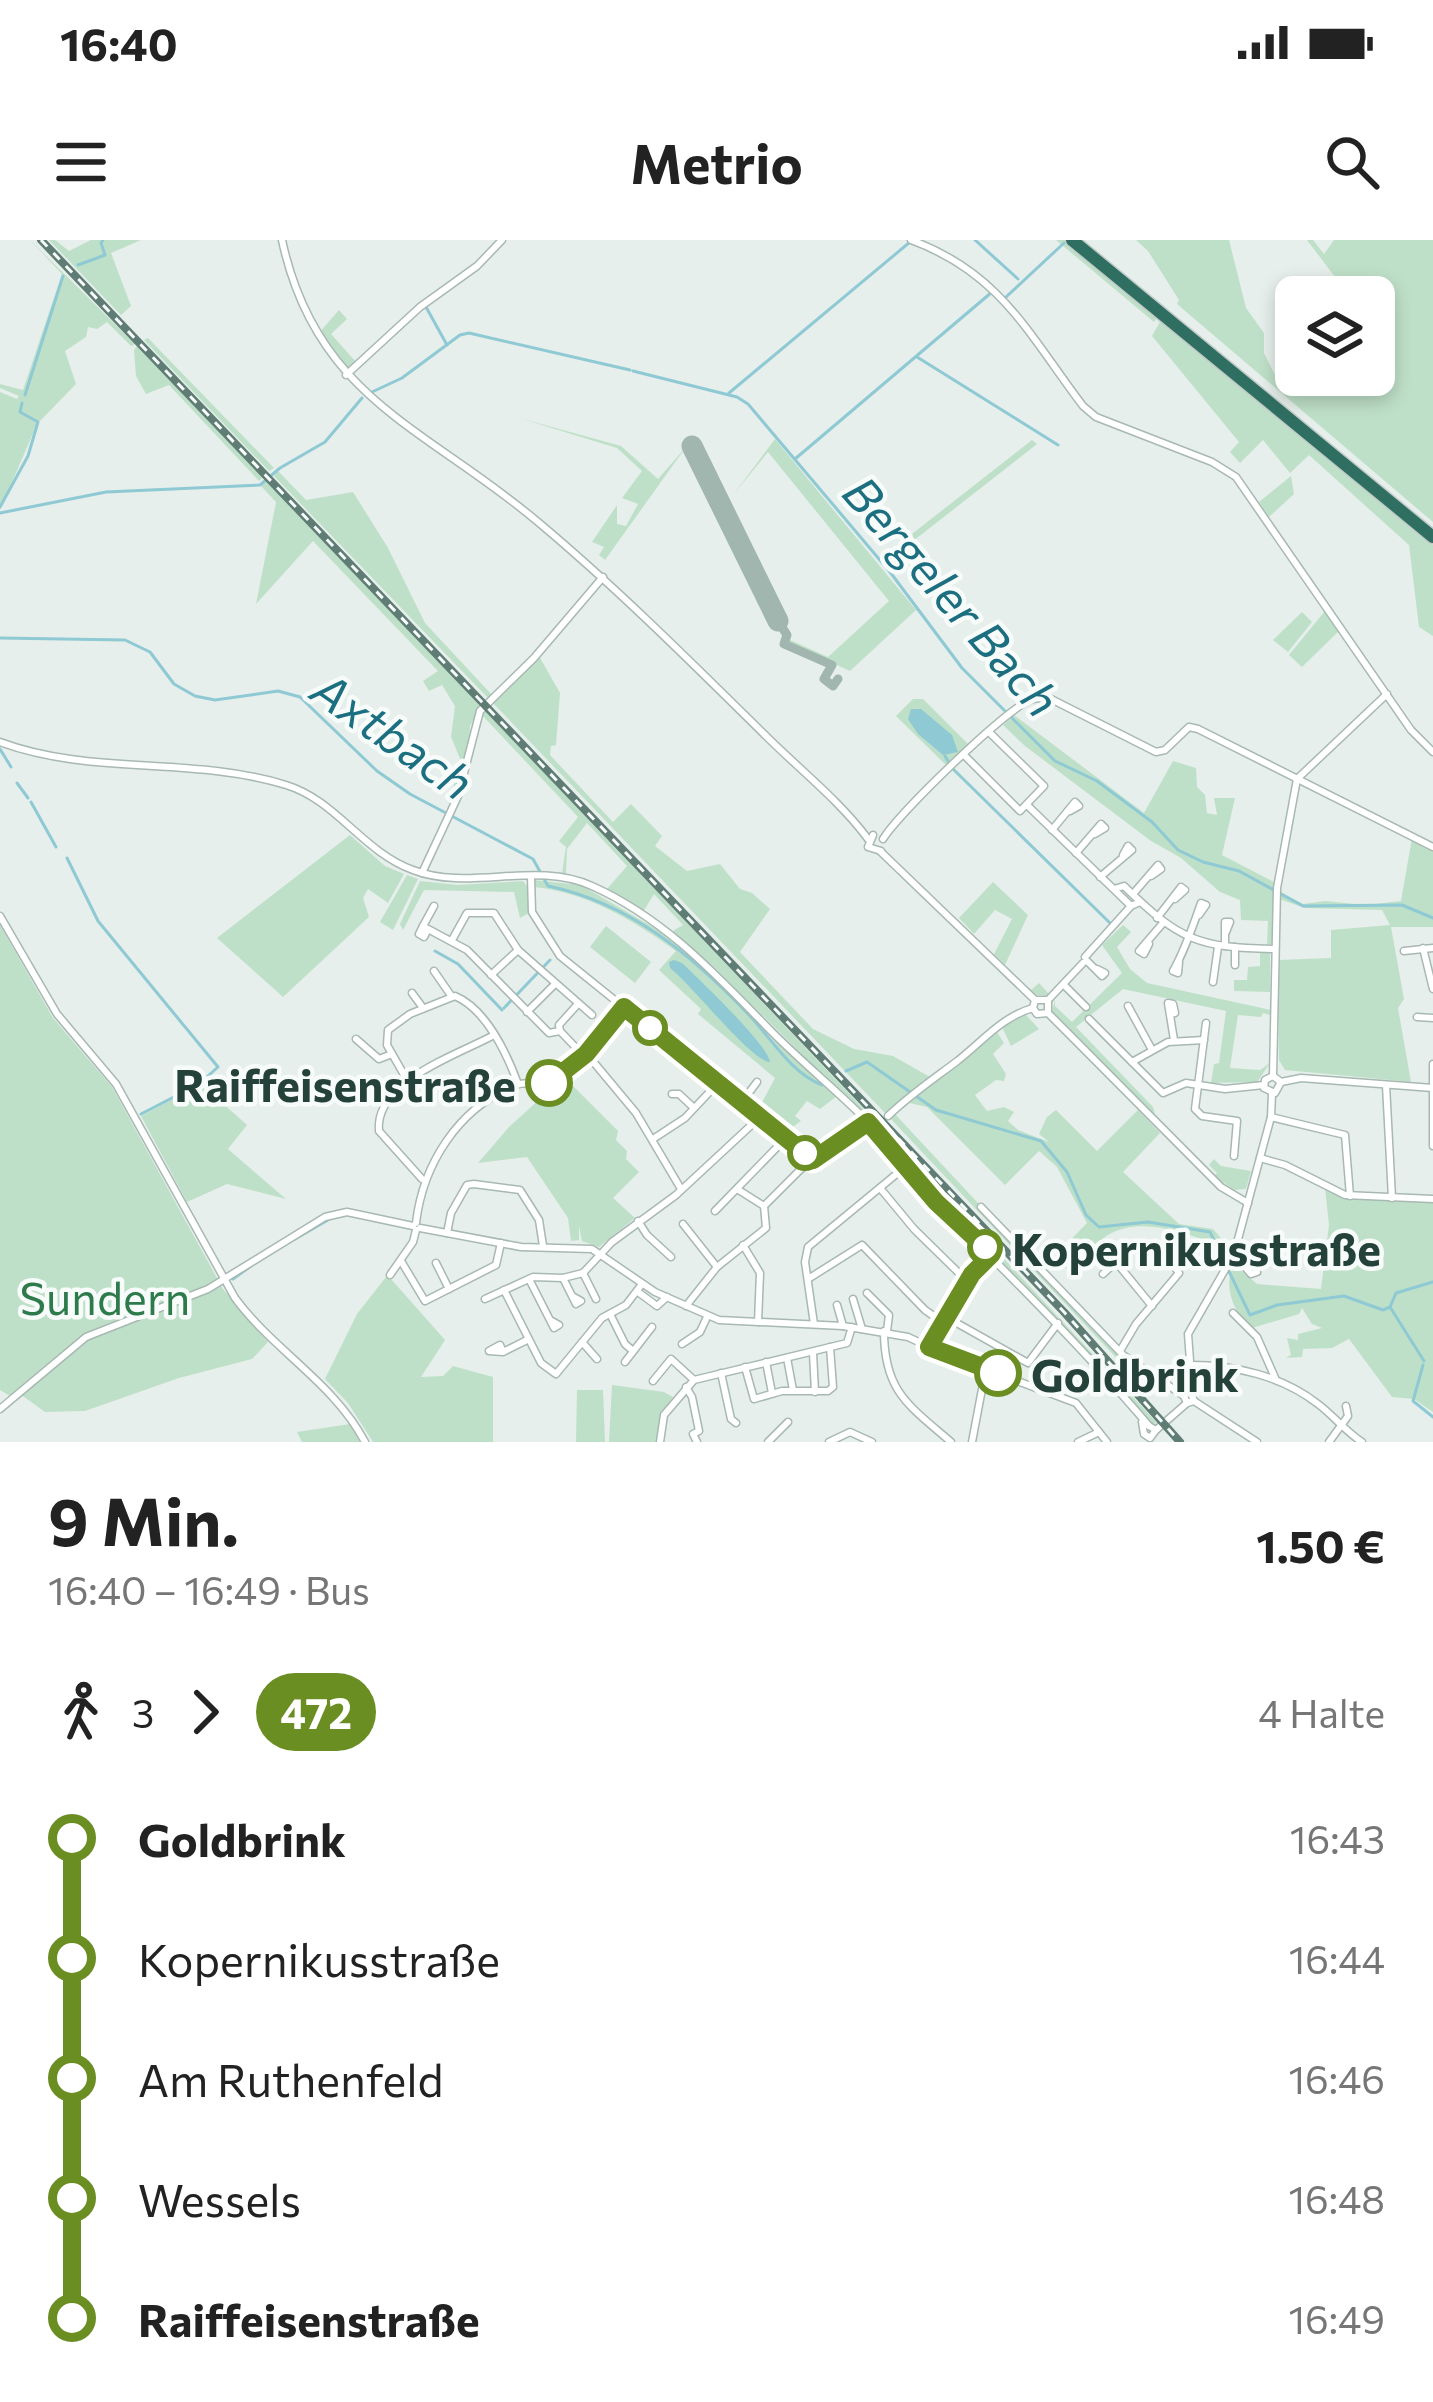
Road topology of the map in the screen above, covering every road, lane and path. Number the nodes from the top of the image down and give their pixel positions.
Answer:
1 (282, 240) edge
2 (502, 240) edge
3 (911, 240) edge
4 (1072, 240) edge
5 (1084, 240) edge
6 (346, 375) junction
7 (1433, 526) edge
8 (1433, 537) edge
9 (603, 578) junction
10 (1387, 694) junction
11 (990, 733) junction
12 (0, 742) edge
13 (1433, 752) edge
14 (964, 755) junction
15 (1297, 779) junction
16 (1026, 804) junction
17 (1070, 811) dead end
18 (1052, 830) junction
19 (1095, 834) dead end
20 (878, 841) junction
21 (1433, 847) edge
22 (1076, 854) junction
23 (1123, 855) dead end
24 (422, 874) junction
25 (534, 876) junction
26 (1151, 876) dead end
27 (1100, 877) junction
28 (1114, 890) junction
29 (1132, 894) junction
30 (1174, 899) dead end
31 (1140, 902) junction
32 (434, 906) dead end
33 (1131, 906) junction
34 (1199, 915) dead end
35 (0, 916) edge
36 (1160, 921) junction
37 (1226, 932) dead end
38 (1190, 938) junction
39 (452, 940) junction
40 (1149, 944) dead end
41 (1226, 947) junction
42 (1428, 948) edge
43 (1275, 949) junction
44 (518, 950) junction
45 (1404, 950) dead end
46 (1085, 960) junction
47 (1180, 962) dead end
48 (1235, 965) dead end
49 (1097, 969) dead end
50 (434, 970) dead end
51 (1214, 971) dead end
52 (491, 975) junction
53 (554, 985) junction
54 (1064, 985) junction
55 (1433, 989) edge
56 (412, 993) dead end
57 (452, 997) junction
58 (1048, 1000) junction
59 (1034, 1004) junction
60 (577, 1005) junction
61 (1086, 1006) dead end
62 (624, 1007) junction
63 (423, 1008) junction
64 (526, 1012) junction
65 (1048, 1012) junction
66 (1132, 1013) dead end
67 (1170, 1014) dead end
68 (592, 1015) dead end
69 (1417, 1017) dead end
70 (1433, 1018) edge
71 (1089, 1019) dead end
72 (560, 1031) junction
73 (494, 1035) junction
74 (356, 1040) dead end
75 (1174, 1040) junction
76 (1163, 1043) junction
77 (1151, 1048) junction
78 (584, 1051) junction
79 (392, 1054) junction
80 (1168, 1056) dead end
81 (1132, 1063) junction
82 (1433, 1064) edge
83 (1277, 1079) junction
84 (407, 1081) junction
85 (757, 1082) dead end
86 (718, 1083) junction
87 (518, 1084) junction
88 (1198, 1084) junction
89 (1386, 1084) junction
90 (1264, 1085) junction
91 (1432, 1088) edge
92 (1272, 1093) junction
93 (672, 1094) dead end
94 (742, 1102) junction
95 (694, 1108) junction
96 (888, 1116) tunnel mouth
97 (1271, 1117) junction
98 (760, 1118) junction
99 (873, 1125) junction
100 (786, 1138) junction
101 (652, 1140) junction
102 (1433, 1146) edge
103 (1235, 1147) dead end
104 (1260, 1159) junction
105 (813, 1160) junction
106 (905, 1168) junction
107 (424, 1180) junction
108 (681, 1189) junction
109 (737, 1189) junction
110 (880, 1189) junction
111 (1350, 1196) junction
112 (1392, 1198) junction
113 (1433, 1199) edge
114 (1249, 1200) junction
115 (764, 1206) junction
116 (981, 1207) dead end
117 (715, 1211) dead end
118 (638, 1221) junction
119 (683, 1224) dead end
120 (416, 1227) junction
121 (447, 1233) junction
122 (501, 1244) junction
123 (742, 1245) junction
124 (543, 1246) junction
125 (603, 1253) junction
126 (992, 1254) junction
127 (671, 1257) dead end
128 (400, 1261) junction
129 (1116, 1262) junction
130 (436, 1264) dead end
131 (717, 1267) junction
132 (583, 1273) junction
133 (1103, 1274) dead end
134 (390, 1275) dead end
135 (563, 1278) junction
136 (529, 1279) junction
137 (808, 1279) junction
138 (223, 1280) junction
139 (967, 1282) junction
140 (640, 1288) junction
141 (449, 1289) junction
142 (504, 1289) junction
143 (867, 1292) dead end
144 (572, 1296) dead end
145 (429, 1299) junction
146 (485, 1299) dead end
147 (596, 1299) dead end
148 (853, 1299) dead end
149 (837, 1305) dead end
150 (686, 1306) junction
151 (1153, 1306) junction
152 (434, 1310) dead end
153 (1233, 1312) dead end
154 (610, 1314) junction
155 (707, 1317) junction
156 (550, 1320) dead end
157 (944, 1320) junction
158 (758, 1322) junction
159 (1058, 1323) junction
160 (814, 1324) junction
161 (652, 1327) dead end
162 (852, 1328) junction
163 (886, 1331) junction
164 (527, 1340) junction
165 (582, 1342) junction
166 (682, 1344) dead end
167 (929, 1347) junction
168 (830, 1348) junction
169 (633, 1351) junction
170 (1120, 1351) junction
171 (503, 1352) dead end
172 (813, 1352) junction
173 (787, 1357) junction
174 (597, 1359) dead end
175 (625, 1362) dead end
176 (766, 1362) junction
177 (1190, 1365) junction
178 (745, 1366) junction
179 (986, 1368) junction
180 (721, 1373) junction
181 (1276, 1379) junction
182 (694, 1380) junction
183 (653, 1381) dead end
184 (686, 1387) junction
185 (793, 1390) junction
186 (815, 1392) junction
187 (772, 1393) junction
188 (1189, 1398) junction
189 (1346, 1406) dead end
190 (0, 1409) edge
191 (788, 1422) dead end
192 (736, 1423) dead end
193 (1338, 1426) junction
194 (1099, 1432) junction
195 (1150, 1435) edge
196 (365, 1442) edge
197 (660, 1442) edge
198 (697, 1442) edge
199 (768, 1442) edge
200 (829, 1442) edge
201 (872, 1442) edge
202 (951, 1442) edge
203 (972, 1442) edge
204 (1078, 1442) edge
205 (1107, 1442) edge
206 (1257, 1442) edge
207 (1329, 1442) edge
208 (1362, 1442) edge

1 - 6 street
2 - 6 street
3 - 10 street
4 - 8 highway
5 - 7 highway
6 - 9 street
9 - 20 street
9 - 24 street
10 - 13 street
10 - 15 street
11 - 14 street
11 - 15 street
11 - 16 street
12 - 24 street
14 - 16 street
14 - 20 street
15 - 21 street
15 - 43 street
16 - 18 street
17 - 18 street
18 - 22 street
19 - 22 street
20 - 59 street
22 - 27 street
23 - 27 street
24 - 25 street
25 - 62 street
25 - 99 street
26 - 29 street
27 - 28 street
28 - 29 street
28 - 33 street
29 - 31 street
30 - 36 street
31 - 33 street
31 - 36 street
32 - 39 street
33 - 46 street
34 - 38 street
35 - 138 street
36 - 38 street
36 - 40 street
37 - 41 street
38 - 41 street
38 - 47 street
39 - 44 street
39 - 52 street
41 - 43 street
41 - 48 street
41 - 51 street
42 - 45 street
42 - 55 street
43 - 83 street
44 - 52 street
44 - 53 street
46 - 49 street
46 - 54 street
50 - 57 street
52 - 64 street
53 - 60 street
53 - 64 street
54 - 58 street
54 - 61 street
56 - 63 street
57 - 63 street
57 - 73 street
58 - 59 street
58 - 65 street
59 - 65 street
59 - 96 street
60 - 68 street
60 - 72 street
62 - 78 street
62 - 86 street
63 - 79 street
64 - 72 street
65 - 114 street
66 - 77 street
67 - 75 street
69 - 70 street
71 - 81 street
72 - 78 street
73 - 84 street
73 - 87 street
74 - 79 street
75 - 76 street
75 - 88 street
76 - 77 street
76 - 80 street
77 - 81 street
78 - 87 street
78 - 101 street
79 - 84 street
81 - 88 street
82 - 91 street
83 - 89 street
83 - 90 street
83 - 92 street
84 - 107 street
85 - 94 street
86 - 94 street
86 - 95 street
87 - 107 street
88 - 90 street
88 - 103 street
89 - 91 street
89 - 112 street
90 - 92 street
91 - 102 street
92 - 97 street
93 - 95 street
94 - 98 street
95 - 101 street
97 - 104 street
97 - 111 street
98 - 100 street
98 - 108 street
99 - 105 street
99 - 106 street
100 - 105 street
100 - 109 street
101 - 108 street
104 - 111 street
104 - 114 street
105 - 115 street
106 - 110 street
106 - 126 street
107 - 120 street
108 - 118 street
109 - 115 street
109 - 117 street
110 - 137 street
110 - 139 street
111 - 112 street
112 - 113 street
114 - 177 street
115 - 123 street
116 - 170 street
118 - 125 street
118 - 127 street
119 - 131 street
120 - 121 street
120 - 128 street
120 - 138 street
121 - 122 street
121 - 124 street
122 - 124 street
122 - 141 street
123 - 131 street
123 - 158 street
124 - 125 street
125 - 132 street
125 - 140 street
126 - 139 street
126 - 159 street
128 - 134 street
128 - 145 street
129 - 133 street
129 - 151 street
129 - 151 street
130 - 141 street
131 - 150 street
132 - 135 street
132 - 147 street
135 - 136 street
135 - 144 street
136 - 142 street
136 - 156 street
137 - 157 street
137 - 160 street
138 - 190 street
138 - 196 street
139 - 157 street
140 - 150 street
140 - 154 street
141 - 145 street
142 - 146 street
142 - 164 street
143 - 163 street
145 - 152 street
148 - 162 street
149 - 162 street
150 - 155 street
151 - 170 street
153 - 181 street
154 - 165 street
154 - 169 street
155 - 158 street
155 - 166 street
157 - 159 street
157 - 167 street
158 - 160 street
159 - 195 street
160 - 162 street
161 - 169 street
162 - 163 street
162 - 168 street
163 - 167 street
163 - 202 street
164 - 165 street
164 - 171 street
165 - 174 street
167 - 179 street
168 - 172 street
168 - 186 street
169 - 175 street
170 - 188 street
172 - 173 street
172 - 186 street
173 - 176 street
173 - 185 street
176 - 178 street
176 - 187 street
177 - 181 street
177 - 188 street
178 - 180 street
178 - 187 street
179 - 194 street
179 - 203 street
180 - 182 street
180 - 192 street
181 - 193 street
182 - 183 street
182 - 184 street
184 - 197 street
184 - 198 street
185 - 186 street
185 - 187 street
188 - 195 street
188 - 206 street
189 - 193 street
191 - 199 street
193 - 207 street
193 - 208 street
194 - 204 street
194 - 205 street
200 - 201 street

